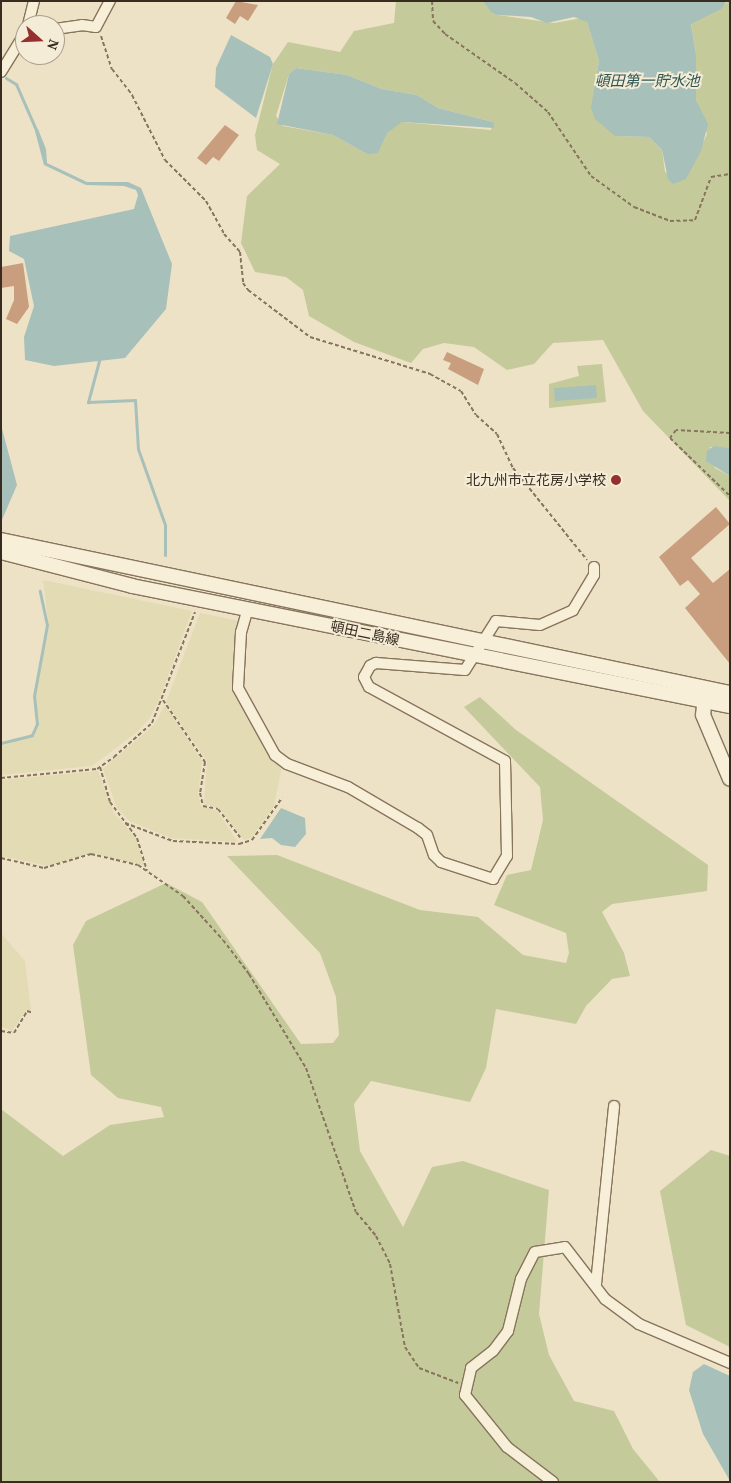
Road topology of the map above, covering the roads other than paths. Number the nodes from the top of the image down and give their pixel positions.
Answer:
1 (34, 1) edge
2 (110, 1) edge
3 (31, 15) edge
4 (65, 28) edge
5 (15, 50) edge
6 (1, 72) edge
7 (1, 540) edge
8 (1, 552) edge
9 (594, 567) road end
10 (248, 608) junction
11 (481, 643) junction
12 (472, 655) junction
13 (730, 693) edge
14 (705, 695) junction
15 (730, 706) edge
16 (730, 779) edge
17 (614, 1106) dead end
18 (596, 1284) junction
19 (730, 1363) edge
20 (553, 1482) edge

1 - 3 street
2 - 4 street
5 - 6 street
7 - 11 main road, 頓田二島線
8 - 10 main road, 頓田二島線
9 - 11 street
10 - 12 main road, 頓田二島線
10 - 12 street
11 - 12 street
11 - 14 main road, 頓田二島線
12 - 14 main road, 頓田二島線
13 - 14 main road, 頓田二島線
14 - 15 main road, 頓田二島線
14 - 16 main road
17 - 18 street
18 - 19 street
18 - 20 street

